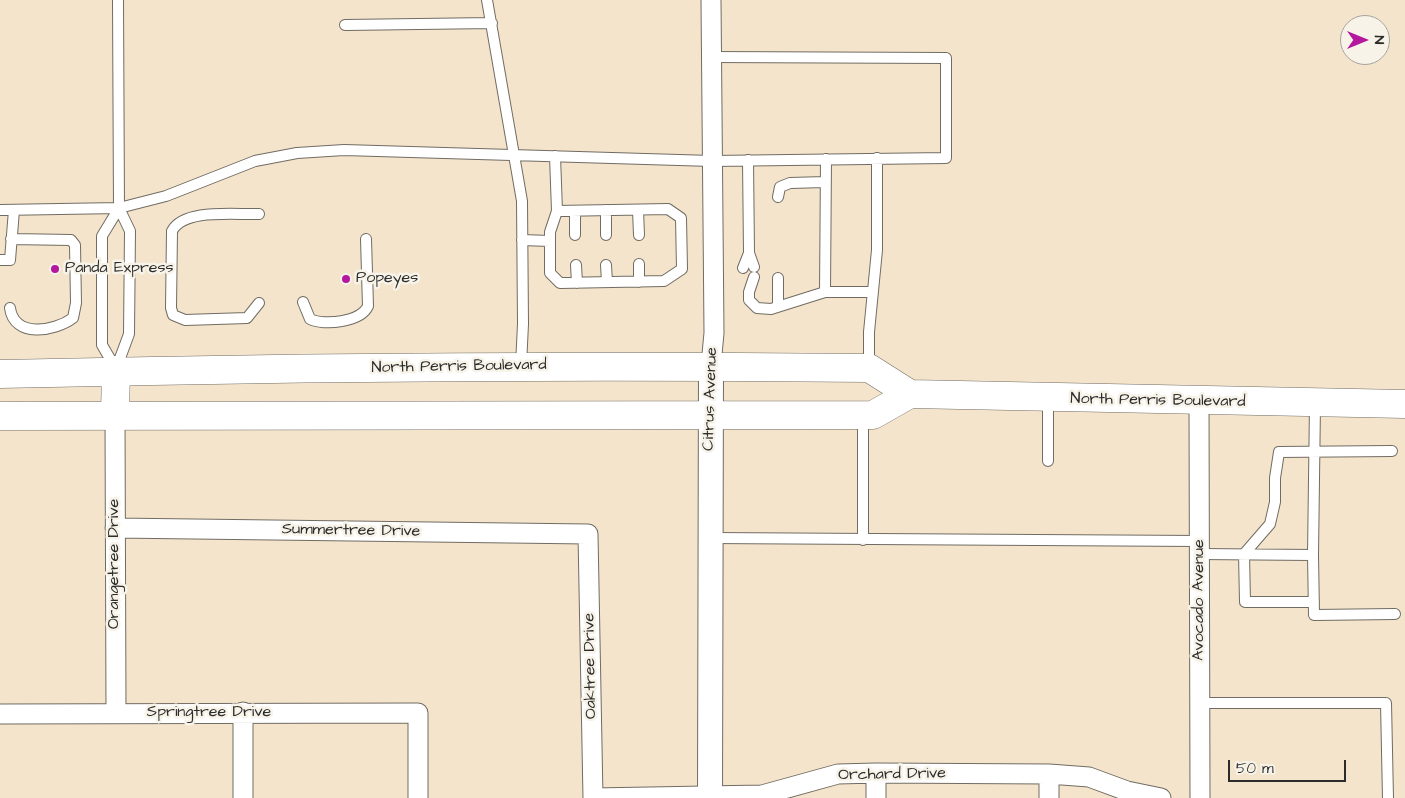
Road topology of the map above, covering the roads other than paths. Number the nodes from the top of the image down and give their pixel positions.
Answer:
1 (118, 0) edge
2 (487, 0) edge
3 (711, 0) edge
4 (492, 23) junction
5 (345, 24) dead end
6 (711, 57) junction
7 (515, 155) junction
8 (555, 156) junction
9 (877, 158) junction
10 (826, 159) junction
11 (712, 160) junction
12 (748, 160) junction
13 (826, 182) junction
14 (778, 197) dead end
15 (119, 208) junction
16 (0, 210) edge
17 (14, 210) junction
18 (606, 210) junction
19 (638, 210) junction
20 (557, 211) junction
21 (575, 211) junction
22 (258, 214) dead end
23 (575, 235) dead end
24 (639, 235) dead end
25 (606, 236) dead end
26 (11, 239) junction
27 (366, 239) dead end
28 (522, 240) junction
29 (550, 241) junction
30 (0, 260) edge
31 (606, 264) dead end
32 (639, 264) dead end
33 (576, 265) dead end
34 (778, 278) dead end
35 (607, 282) junction
36 (639, 282) junction
37 (577, 283) junction
38 (825, 292) junction
39 (872, 292) junction
40 (303, 302) dead end
41 (259, 303) dead end
42 (778, 306) junction
43 (10, 308) dead end
44 (711, 365) junction
45 (521, 366) junction
46 (868, 368) junction
47 (116, 370) junction
48 (0, 374) edge
49 (910, 394) junction
50 (1048, 399) junction
51 (1199, 402) junction
52 (1315, 404) junction
53 (1405, 404) edge
54 (709, 415) junction
55 (863, 415) junction
56 (0, 416) edge
57 (115, 416) junction
58 (1392, 451) dead end
59 (1314, 452) junction
60 (1048, 461) dead end
61 (115, 528) junction
62 (588, 534) joint
63 (710, 538) junction
64 (863, 540) junction
65 (1199, 547) junction
66 (1244, 554) junction
67 (1313, 555) junction
68 (1314, 602) junction
69 (1395, 614) dead end
70 (1200, 703) junction
71 (244, 712) junction
72 (116, 713) junction
73 (0, 714) edge
74 (876, 773) junction
75 (1049, 774) junction
76 (710, 796) edge
77 (243, 798) edge
78 (418, 798) edge
79 (593, 798) edge
80 (876, 798) edge
81 (1049, 798) edge
82 (1161, 798) edge
83 (1200, 798) edge
84 (1388, 798) edge

1 - 15 lane
2 - 4 lane
3 - 6 street, Citrus Avenue
4 - 5 lane
4 - 7 lane
6 - 9 lane
6 - 11 street, Citrus Avenue
7 - 8 lane
7 - 15 lane
7 - 28 lane
8 - 11 lane
8 - 20 lane
9 - 10 lane
9 - 39 lane
10 - 12 lane
10 - 13 lane
11 - 12 lane
11 - 44 street, Citrus Avenue
12 - 42 lane
13 - 14 lane
13 - 38 lane
15 - 17 lane
15 - 47 lane
15 - 47 lane
16 - 17 lane
17 - 26 lane
18 - 19 lane
18 - 21 lane
18 - 25 lane
19 - 24 lane
19 - 36 lane
20 - 21 lane
20 - 29 lane
21 - 23 lane
22 - 41 lane
26 - 30 lane
26 - 43 lane
27 - 40 lane
28 - 29 lane
28 - 45 lane
29 - 37 lane
31 - 35 lane
32 - 36 lane
33 - 37 lane
34 - 42 lane
35 - 36 lane
35 - 37 lane
38 - 39 lane
38 - 42 lane
39 - 46 lane
44 - 45 main road, North Perris Boulevard
44 - 46 main road, North Perris Boulevard
44 - 54 street, Citrus Avenue
45 - 47 main road, North Perris Boulevard
46 - 49 main road, North Perris Boulevard
47 - 48 main road, North Perris Boulevard
47 - 57 main road
49 - 50 main road, North Perris Boulevard
49 - 55 main road
50 - 51 main road, North Perris Boulevard
50 - 60 lane
51 - 52 main road, North Perris Boulevard
51 - 65 street, Avocado Avenue
52 - 53 main road, North Perris Boulevard
52 - 59 lane
54 - 55 main road
54 - 57 main road
54 - 63 street, Citrus Avenue
55 - 64 lane
56 - 57 main road
57 - 61 street, Orangetree Drive
58 - 59 lane
59 - 66 lane
59 - 67 lane
61 - 62 street, Summertree Drive
61 - 72 street, Orangetree Drive
62 - 79 street, Oaktree Drive
63 - 64 lane
63 - 76 street, Citrus Avenue
64 - 65 lane
65 - 66 lane
65 - 70 street, Avocado Avenue
66 - 67 lane
66 - 68 lane
67 - 68 lane
68 - 69 lane
70 - 83 street, Avocado Avenue
70 - 84 lane
71 - 72 street, Springtree Drive
71 - 77 street
71 - 78 street, Springtree Drive
72 - 73 street, Springtree Drive
74 - 75 street, Orchard Drive
74 - 76 street, Orchard Drive
74 - 80 street
75 - 81 street
75 - 82 street, Orchard Drive
76 - 79 street, Orchard Drive

